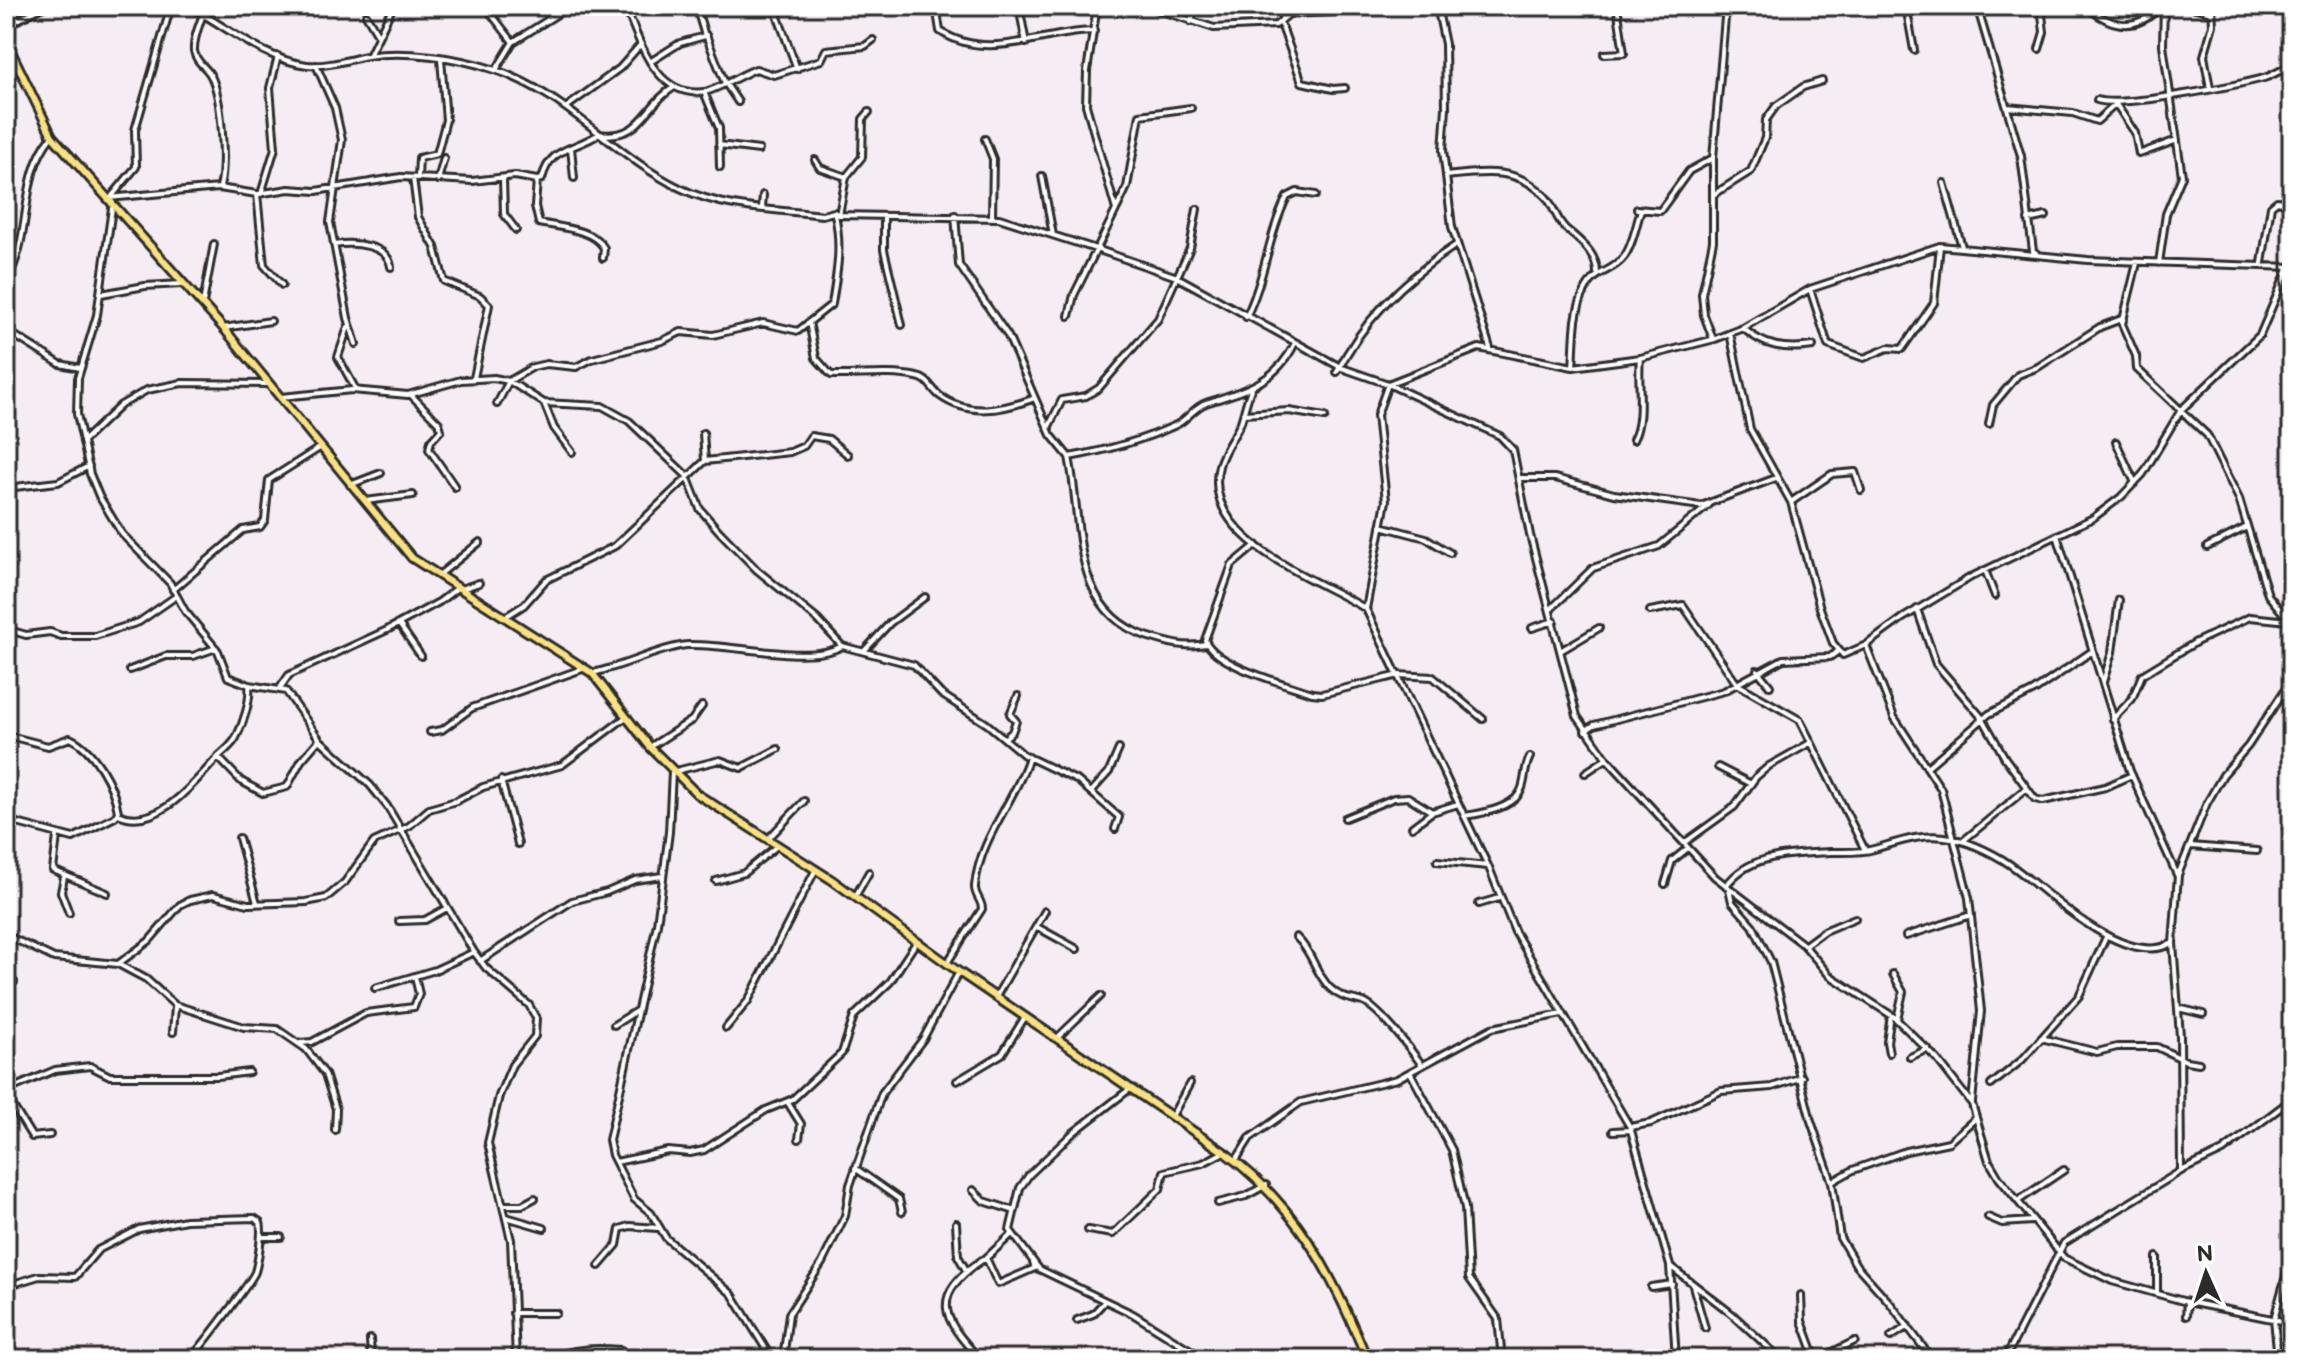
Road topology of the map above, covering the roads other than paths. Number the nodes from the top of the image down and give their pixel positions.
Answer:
1 (45, 6) edge
2 (171, 6) edge
3 (188, 6) edge
4 (393, 6) edge
5 (485, 6) edge
6 (570, 6) edge
7 (625, 6) edge
8 (696, 6) edge
9 (774, 6) edge
10 (936, 6) edge
11 (1019, 6) edge
12 (1097, 6) edge
13 (1146, 6) edge
14 (1194, 6) edge
15 (1290, 6) edge
16 (1363, 6) edge
17 (1437, 6) edge
18 (1617, 6) edge
19 (1726, 6) edge
20 (1906, 6) edge
21 (1977, 6) edge
22 (2041, 6) edge
23 (2163, 6) edge
24 (2187, 6) edge
25 (2087, 7) edge
26 (2284, 7) edge
27 (2213, 9) edge
28 (2272, 9) dead end
29 (203, 14) junction
30 (366, 15) dead end
31 (2292, 17) edge
32 (1191, 22) junction
33 (1280, 24) junction
34 (6, 26) edge
35 (1094, 31) junction
36 (378, 35) junction
37 (706, 35) junction
38 (873, 40) dead end
39 (6, 41) edge
40 (513, 42) junction
41 (641, 44) junction
42 (1026, 44) junction
43 (2039, 49) dead end
44 (1914, 50) dead end
45 (1604, 54) dead end
46 (278, 56) junction
47 (369, 56) junction
48 (441, 59) junction
49 (14, 60) junction
50 (650, 62) junction
51 (6, 63) edge
52 (2292, 64) edge
53 (316, 65) junction
54 (797, 69) junction
55 (496, 70) junction
56 (724, 81) junction
57 (1822, 81) dead end
58 (675, 88) junction
59 (1345, 88) dead end
60 (2210, 88) junction
61 (704, 92) junction
62 (2172, 95) junction
63 (2097, 100) dead end
64 (738, 102) dead end
65 (2116, 104) junction
66 (568, 106) junction
67 (2007, 107) junction
68 (1191, 108) dead end
69 (869, 112) dead end
70 (599, 134) junction
71 (52, 136) junction
72 (985, 139) dead end
73 (2177, 140) junction
74 (719, 145) junction
75 (571, 148) junction
76 (759, 150) dead end
77 (444, 158) dead end
78 (1713, 158) junction
79 (815, 160) dead end
80 (720, 167) dead end
81 (1042, 176) dead end
82 (1446, 176) junction
83 (846, 177) junction
84 (415, 178) junction
85 (503, 178) junction
86 (574, 178) dead end
87 (438, 180) junction
88 (541, 181) junction
89 (1944, 183) dead end
90 (334, 187) junction
91 (219, 188) junction
92 (2292, 190) edge
93 (259, 194) junction
94 (763, 195) dead end
95 (1316, 195) dead end
96 (1713, 195) junction
97 (108, 199) junction
98 (2282, 201) junction
99 (2292, 205) edge
100 (112, 208) junction
101 (762, 208) junction
102 (1197, 209) dead end
103 (1116, 210) junction
104 (836, 214) junction
105 (955, 215) junction
106 (884, 216) junction
107 (2046, 216) dead end
108 (992, 217) junction
109 (2028, 220) junction
110 (516, 230) dead end
111 (1053, 235) junction
112 (214, 244) dead end
113 (334, 245) junction
114 (1456, 245) junction
115 (1940, 246) junction
116 (1962, 247) junction
117 (1099, 250) junction
118 (2030, 252) junction
119 (603, 258) dead end
120 (2137, 263) junction
121 (2159, 263) junction
122 (2262, 263) junction
123 (391, 267) dead end
124 (2291, 267) edge
125 (1597, 273) junction
126 (1177, 277) junction
127 (6, 281) edge
128 (182, 284) junction
129 (282, 285) dead end
130 (1810, 289) junction
131 (101, 294) junction
132 (202, 306) junction
133 (1069, 316) dead end
134 (1246, 317) junction
135 (2124, 318) junction
136 (271, 321) dead end
137 (809, 322) junction
138 (349, 325) junction
139 (902, 325) dead end
140 (223, 328) junction
141 (1743, 328) junction
142 (6, 330) edge
143 (1730, 333) junction
144 (1713, 339) junction
145 (1295, 343) junction
146 (356, 344) dead end
147 (1813, 346) dead end
148 (1490, 349) junction
149 (1640, 358) junction
150 (1573, 367) junction
151 (80, 368) junction
152 (1338, 370) junction
153 (474, 379) junction
154 (509, 381) junction
155 (267, 384) junction
156 (1388, 384) junction
157 (1253, 385) junction
158 (356, 390) junction
159 (411, 395) junction
160 (281, 397) junction
161 (1035, 398) junction
162 (544, 403) junction
163 (497, 404) dead end
164 (2181, 410) junction
165 (1243, 414) junction
166 (1325, 417) dead end
167 (1989, 424) dead end
168 (554, 428) junction
169 (1049, 428) junction
170 (550, 432) dead end
171 (703, 433) dead end
172 (1633, 440) dead end
173 (83, 441) junction
174 (2116, 442) dead end
175 (321, 447) junction
176 (572, 452) dead end
177 (848, 455) dead end
178 (1069, 457) junction
179 (705, 461) junction
180 (89, 466) junction
181 (381, 473) dead end
182 (687, 476) junction
183 (1519, 478) junction
184 (1776, 478) junction
185 (2135, 483) junction
186 (350, 485) junction
187 (455, 487) dead end
188 (6, 488) edge
189 (1861, 490) dead end
190 (413, 495) dead end
191 (363, 501) junction
192 (1791, 502) junction
193 (1709, 504) junction
194 (1381, 526) junction
195 (2247, 527) junction
196 (2057, 535) junction
197 (480, 542) dead end
198 (1256, 545) junction
199 (2207, 547) dead end
200 (1450, 553) dead end
201 (1985, 570) junction
202 (437, 576) junction
203 (479, 583) dead end
204 (458, 590) junction
205 (174, 593) junction
206 (1995, 596) dead end
207 (925, 597) dead end
208 (2119, 600) dead end
209 (1366, 609) junction
210 (1551, 609) junction
211 (1917, 609) junction
212 (1650, 611) dead end
213 (503, 618) junction
214 (1554, 621) junction
215 (2291, 622) edge
216 (399, 624) junction
217 (1532, 628) dead end
218 (1599, 628) dead end
219 (6, 629) edge
220 (1206, 644) junction
221 (1866, 645) junction
222 (842, 646) junction
223 (216, 648) junction
224 (1562, 650) junction
225 (864, 651) junction
226 (2091, 652) junction
227 (1840, 653) junction
228 (421, 656) dead end
229 (585, 668) junction
230 (130, 670) dead end
231 (1757, 670) junction
232 (592, 673) junction
233 (1399, 675) junction
234 (2292, 679) edge
235 (1737, 684) junction
236 (2102, 684) junction
237 (249, 685) junction
238 (1770, 686) dead end
239 (280, 688) junction
240 (1018, 696) dead end
241 (702, 706) dead end
242 (627, 716) junction
243 (1483, 719) dead end
244 (1983, 719) junction
245 (2113, 719) junction
246 (1585, 731) junction
247 (430, 732) dead end
248 (6, 735) edge
249 (1004, 738) junction
250 (320, 740) junction
251 (1810, 743) junction
252 (650, 747) junction
253 (778, 749) dead end
254 (1119, 749) dead end
255 (218, 757) junction
256 (1029, 757) junction
257 (1530, 757) dead end
258 (1607, 759) junction
259 (1718, 767) dead end
260 (1927, 767) junction
261 (672, 772) junction
262 (1585, 773) dead end
263 (2132, 775) junction
264 (501, 780) junction
265 (1751, 784) junction
266 (2026, 789) junction
267 (1091, 792) junction
268 (804, 801) dead end
269 (1458, 804) junction
270 (1432, 812) junction
271 (118, 814) junction
272 (1464, 816) junction
273 (1345, 818) dead end
274 (6, 820) edge
275 (2292, 825) edge
276 (1412, 827) dead end
277 (2286, 828) dead end
278 (1115, 829) dead end
279 (401, 830) junction
280 (57, 836) junction
281 (239, 838) dead end
282 (1953, 838) junction
283 (768, 839) junction
284 (1962, 842) junction
285 (518, 844) dead end
286 (778, 845) junction
287 (1686, 846) junction
288 (2190, 846) junction
289 (1865, 850) junction
290 (2257, 851) dead end
291 (1437, 861) dead end
292 (1488, 866) junction
293 (816, 869) junction
294 (869, 872) dead end
295 (2178, 875) junction
296 (64, 876) junction
297 (662, 876) junction
298 (716, 881) dead end
299 (1665, 884) dead end
300 (1727, 888) junction
301 (107, 893) dead end
302 (855, 897) junction
303 (1499, 898) junction
304 (257, 903) junction
305 (1479, 904) dead end
306 (447, 908) junction
307 (1045, 911) dead end
308 (69, 913) dead end
309 (1971, 915) junction
310 (1855, 918) dead end
311 (399, 921) dead end
312 (1037, 926) junction
313 (6, 935) edge
314 (1906, 936) dead end
315 (1296, 937) dead end
316 (2106, 937) junction
317 (917, 941) junction
318 (2173, 943) junction
319 (1804, 945) junction
320 (1077, 949) dead end
321 (474, 952) junction
322 (480, 961) junction
323 (947, 963) junction
324 (118, 964) junction
325 (959, 972) junction
326 (1893, 974) dead end
327 (415, 977) junction
328 (6, 982) edge
329 (14, 982) dead end
330 (375, 988) dead end
331 (997, 995) junction
332 (1101, 996) dead end
333 (175, 1005) junction
334 (2178, 1008) junction
335 (638, 1010) junction
336 (1562, 1014) junction
337 (2203, 1014) dead end
338 (1026, 1015) junction
339 (1891, 1015) junction
340 (1897, 1019) junction
341 (614, 1025) dead end
342 (726, 1028) dead end
343 (173, 1032) dead end
344 (1058, 1037) junction
345 (2041, 1038) junction
346 (298, 1044) junction
347 (1928, 1049) junction
348 (1889, 1053) dead end
349 (1910, 1057) dead end
350 (2179, 1057) junction
351 (2199, 1063) dead end
352 (1422, 1065) junction
353 (249, 1072) dead end
354 (1410, 1072) junction
355 (1802, 1077) junction
356 (957, 1081) dead end
357 (1190, 1083) dead end
358 (1991, 1085) dead end
359 (1131, 1088) junction
360 (6, 1093) edge
361 (2292, 1099) edge
362 (788, 1103) junction
363 (1972, 1104) junction
364 (1172, 1117) junction
365 (1976, 1118) junction
366 (1630, 1128) junction
367 (335, 1130) dead end
368 (1613, 1131) dead end
369 (50, 1135) dead end
370 (799, 1139) dead end
371 (1224, 1152) junction
372 (1236, 1160) junction
373 (616, 1162) junction
374 (855, 1168) junction
375 (2064, 1170) dead end
376 (2181, 1171) junction
377 (1832, 1182) junction
378 (1266, 1185) junction
379 (973, 1190) dead end
380 (535, 1198) dead end
381 (2018, 1201) junction
382 (1218, 1203) dead end
383 (504, 1205) junction
384 (1015, 1210) junction
385 (902, 1212) dead end
386 (506, 1217) junction
387 (1988, 1217) dead end
388 (2033, 1221) junction
389 (956, 1223) dead end
390 (544, 1228) dead end
391 (658, 1228) junction
392 (1088, 1230) dead end
393 (1012, 1234) junction
394 (262, 1237) junction
395 (281, 1237) dead end
396 (2058, 1250) junction
397 (2292, 1254) edge
398 (2157, 1257) dead end
399 (985, 1259) junction
400 (1033, 1263) junction
401 (599, 1266) dead end
402 (1670, 1266) junction
403 (967, 1272) junction
404 (1672, 1284) junction
405 (1692, 1284) junction
406 (6, 1286) edge
407 (1651, 1287) dead end
408 (2157, 1292) junction
409 (1801, 1295) dead end
410 (1105, 1302) junction
411 (2187, 1302) junction
412 (513, 1313) junction
413 (556, 1313) dead end
414 (2186, 1316) dead end
415 (2274, 1319) junction
416 (1077, 1320) dead end
417 (2292, 1323) edge
418 (1908, 1326) junction
419 (1705, 1328) dead end
420 (1891, 1337) dead end
421 (370, 1339) dead end
422 (1855, 1341) dead end
423 (6, 1342) edge
424 (14, 1359) edge
425 (190, 1359) edge
426 (371, 1359) edge
427 (516, 1359) edge
428 (549, 1359) edge
429 (624, 1359) edge
430 (772, 1359) edge
431 (783, 1359) edge
432 (980, 1359) edge
433 (1205, 1359) edge
434 (1367, 1359) edge
435 (1502, 1359) edge
436 (1676, 1359) edge
437 (1781, 1359) edge
438 (1817, 1359) edge
439 (1932, 1359) edge
440 (2005, 1359) edge
441 (2278, 1359) edge

1 - 34 street
2 - 97 street
3 - 29 street
4 - 36 street
5 - 40 street
6 - 40 street
7 - 41 street
8 - 37 street
9 - 54 street
10 - 42 street
11 - 42 street
12 - 35 street
13 - 32 street
14 - 32 street
15 - 33 street
16 - 33 street
17 - 82 street
18 - 45 street
19 - 78 street
20 - 44 street
21 - 67 street
22 - 43 street
23 - 25 street
23 - 62 street
24 - 27 street
26 - 28 street
26 - 31 street
27 - 60 street
29 - 46 street
29 - 91 street
30 - 36 street
32 - 33 street
33 - 59 street
35 - 42 street
35 - 103 street
36 - 47 street
37 - 50 street
37 - 56 street
38 - 54 street
39 - 49 main road
40 - 55 street
41 - 50 street
41 - 66 street
46 - 53 street
46 - 93 street
47 - 48 street
47 - 53 street
48 - 55 street
48 - 84 street
49 - 51 street
49 - 71 main road
50 - 58 street
52 - 60 street
53 - 90 street
54 - 56 street
55 - 66 street
56 - 61 street
56 - 64 street
57 - 96 street
58 - 61 street
58 - 70 street
60 - 62 street
61 - 74 street
62 - 65 street
62 - 73 street
63 - 65 street
65 - 67 street
65 - 73 street
66 - 70 street
67 - 109 street
68 - 103 street
69 - 83 street
70 - 75 street
70 - 101 street
71 - 97 main road
71 - 127 street
72 - 108 street
73 - 121 street
74 - 76 street
74 - 80 street
75 - 86 street
75 - 88 street
77 - 87 street
78 - 96 street
78 - 125 street
79 - 83 street
81 - 111 street
82 - 114 street
82 - 125 street
83 - 104 street
84 - 87 street
84 - 90 street
84 - 153 street
85 - 87 street
85 - 88 street
85 - 110 street
88 - 119 street
89 - 116 street
90 - 93 street
90 - 113 street
91 - 93 street
91 - 97 street
92 - 98 street
93 - 129 street
94 - 101 street
95 - 134 street
96 - 144 street
97 - 100 main road
98 - 99 street
98 - 122 street
100 - 128 main road
100 - 131 street
101 - 104 street
102 - 126 street
103 - 117 street
104 - 106 street
104 - 137 street
105 - 106 street
105 - 108 street
105 - 161 street
106 - 139 street
107 - 109 street
108 - 111 street
109 - 118 street
111 - 117 street
112 - 132 street
113 - 123 street
113 - 138 street
114 - 148 street
114 - 152 street
115 - 116 street
115 - 130 street
115 - 130 street
116 - 118 street
117 - 126 street
117 - 133 street
118 - 120 street
120 - 121 street
120 - 135 street
121 - 122 street
122 - 124 street
124 - 164 street
125 - 150 street
126 - 134 street
126 - 169 street
128 - 131 street
128 - 132 main road
130 - 141 street
131 - 151 street
132 - 140 main road
134 - 145 street
135 - 164 street
135 - 167 street
136 - 140 street
137 - 154 street
137 - 161 street
138 - 146 street
138 - 158 street
140 - 155 main road
141 - 143 street
141 - 147 street
142 - 151 street
143 - 144 street
143 - 184 street
144 - 149 street
145 - 152 street
145 - 157 street
148 - 150 street
148 - 156 street
149 - 150 street
149 - 172 street
151 - 173 street
152 - 156 street
153 - 154 street
153 - 159 street
154 - 162 street
154 - 163 street
155 - 160 main road
155 - 173 street
156 - 183 street
156 - 194 street
157 - 165 street
157 - 178 street
158 - 159 street
158 - 160 street
159 - 187 street
160 - 175 main road
161 - 169 street
162 - 168 street
162 - 182 street
164 - 185 street
164 - 195 street
165 - 166 street
165 - 198 street
168 - 170 street
168 - 176 street
169 - 178 street
171 - 179 street
173 - 180 street
174 - 185 street
175 - 186 main road
175 - 205 street
177 - 179 street
178 - 220 street
179 - 182 street
180 - 188 street
180 - 205 street
181 - 186 street
182 - 213 street
182 - 222 street
183 - 193 street
183 - 210 street
184 - 192 street
184 - 193 street
185 - 196 street
186 - 191 main road
189 - 192 street
190 - 191 street
191 - 202 main road
192 - 227 street
193 - 210 street
194 - 200 street
194 - 209 street
195 - 199 street
195 - 215 street
196 - 201 street
196 - 226 street
197 - 202 street
198 - 209 street
198 - 220 street
201 - 206 street
201 - 211 street
202 - 204 main road
203 - 204 street
204 - 213 main road
204 - 216 street
205 - 219 street
205 - 223 street
207 - 225 street
208 - 236 street
209 - 233 street
210 - 214 street
211 - 221 street
211 - 244 street
212 - 235 street
213 - 229 main road
214 - 217 street
214 - 224 street
215 - 245 street
216 - 228 street
216 - 239 street
218 - 224 street
220 - 233 street
221 - 227 street
221 - 260 street
222 - 225 street
222 - 232 street
223 - 230 street
223 - 237 street
224 - 246 street
225 - 249 street
226 - 236 street
226 - 244 street
227 - 231 street
229 - 232 main road
229 - 247 street
231 - 235 street
231 - 238 street
232 - 242 main road
233 - 243 street
233 - 269 street
234 - 288 street
235 - 246 street
235 - 251 street
236 - 245 street
237 - 239 street
237 - 255 street
239 - 250 street
240 - 249 street
241 - 252 street
242 - 252 main road
242 - 264 street
244 - 260 street
244 - 266 street
245 - 263 street
246 - 258 street
248 - 271 street
249 - 256 street
250 - 255 street
250 - 279 street
251 - 265 street
251 - 289 street
252 - 261 main road
253 - 261 street
254 - 267 street
255 - 271 street
256 - 267 street
256 - 323 street
257 - 272 street
258 - 262 street
258 - 287 street
259 - 265 street
260 - 282 street
261 - 283 main road
261 - 297 street
263 - 266 street
263 - 295 street
264 - 279 street
264 - 285 street
265 - 287 street
266 - 284 street
267 - 278 street
268 - 283 street
269 - 270 street
269 - 272 street
270 - 273 street
270 - 276 street
271 - 280 street
272 - 292 street
274 - 280 street
275 - 277 street
279 - 304 street
279 - 306 street
280 - 296 street
281 - 304 street
282 - 284 street
282 - 289 street
282 - 309 street
283 - 286 main road
284 - 316 street
286 - 293 main road
286 - 298 street
287 - 299 street
287 - 300 street
288 - 290 street
288 - 295 street
289 - 300 street
291 - 292 street
292 - 303 street
293 - 302 main road
293 - 342 street
294 - 302 street
295 - 318 street
296 - 301 street
296 - 308 street
297 - 322 street
297 - 335 street
300 - 319 street
300 - 355 street
302 - 317 main road
303 - 305 street
303 - 336 street
304 - 324 street
306 - 311 street
306 - 321 street
307 - 312 street
309 - 314 street
309 - 363 street
310 - 319 street
312 - 320 street
312 - 331 street
313 - 324 street
315 - 352 street
316 - 318 street
316 - 345 street
317 - 323 main road
317 - 362 street
318 - 334 street
319 - 339 street
321 - 322 street
321 - 327 street
322 - 383 street
323 - 325 main road
324 - 333 street
325 - 331 main road
325 - 374 street
326 - 340 street
327 - 330 street
327 - 346 street
328 - 329 street
331 - 338 main road
332 - 344 street
333 - 343 street
333 - 346 street
334 - 337 street
334 - 350 street
335 - 341 street
335 - 373 street
336 - 352 street
336 - 366 street
338 - 344 main road
338 - 356 street
339 - 340 street
339 - 348 street
340 - 347 street
344 - 359 main road
345 - 350 street
345 - 358 street
346 - 367 street
347 - 349 street
347 - 363 street
350 - 351 street
350 - 376 street
352 - 354 street
353 - 360 street
354 - 372 street
354 - 435 street
355 - 366 street
355 - 377 street
357 - 364 street
359 - 364 main road
359 - 384 street
360 - 369 street
361 - 376 street
362 - 370 street
362 - 373 street
363 - 365 street
364 - 371 main road
365 - 377 street
365 - 381 street
366 - 368 street
366 - 402 street
371 - 372 main road
371 - 392 street
372 - 378 main road
373 - 391 street
374 - 385 street
374 - 431 street
375 - 381 street
376 - 396 street
377 - 418 street
378 - 382 street
378 - 434 main road
379 - 384 street
380 - 383 street
381 - 388 street
383 - 386 street
384 - 393 street
386 - 390 street
386 - 412 street
387 - 388 street
388 - 396 street
389 - 403 street
391 - 401 street
391 - 430 street
393 - 399 street
393 - 400 street
394 - 395 street
394 - 406 street
394 - 425 street
396 - 408 street
396 - 440 street
397 - 415 street
398 - 408 street
399 - 400 street
399 - 403 street
400 - 410 street
402 - 404 street
402 - 405 street
403 - 432 street
404 - 407 street
404 - 436 street
405 - 419 street
405 - 437 street
408 - 411 street
409 - 438 street
410 - 416 street
410 - 433 street
411 - 414 street
411 - 415 street
412 - 413 street
412 - 427 street
415 - 417 street
415 - 441 street
418 - 420 street
418 - 439 street
421 - 426 street
422 - 438 street
423 - 424 street
428 - 429 street

